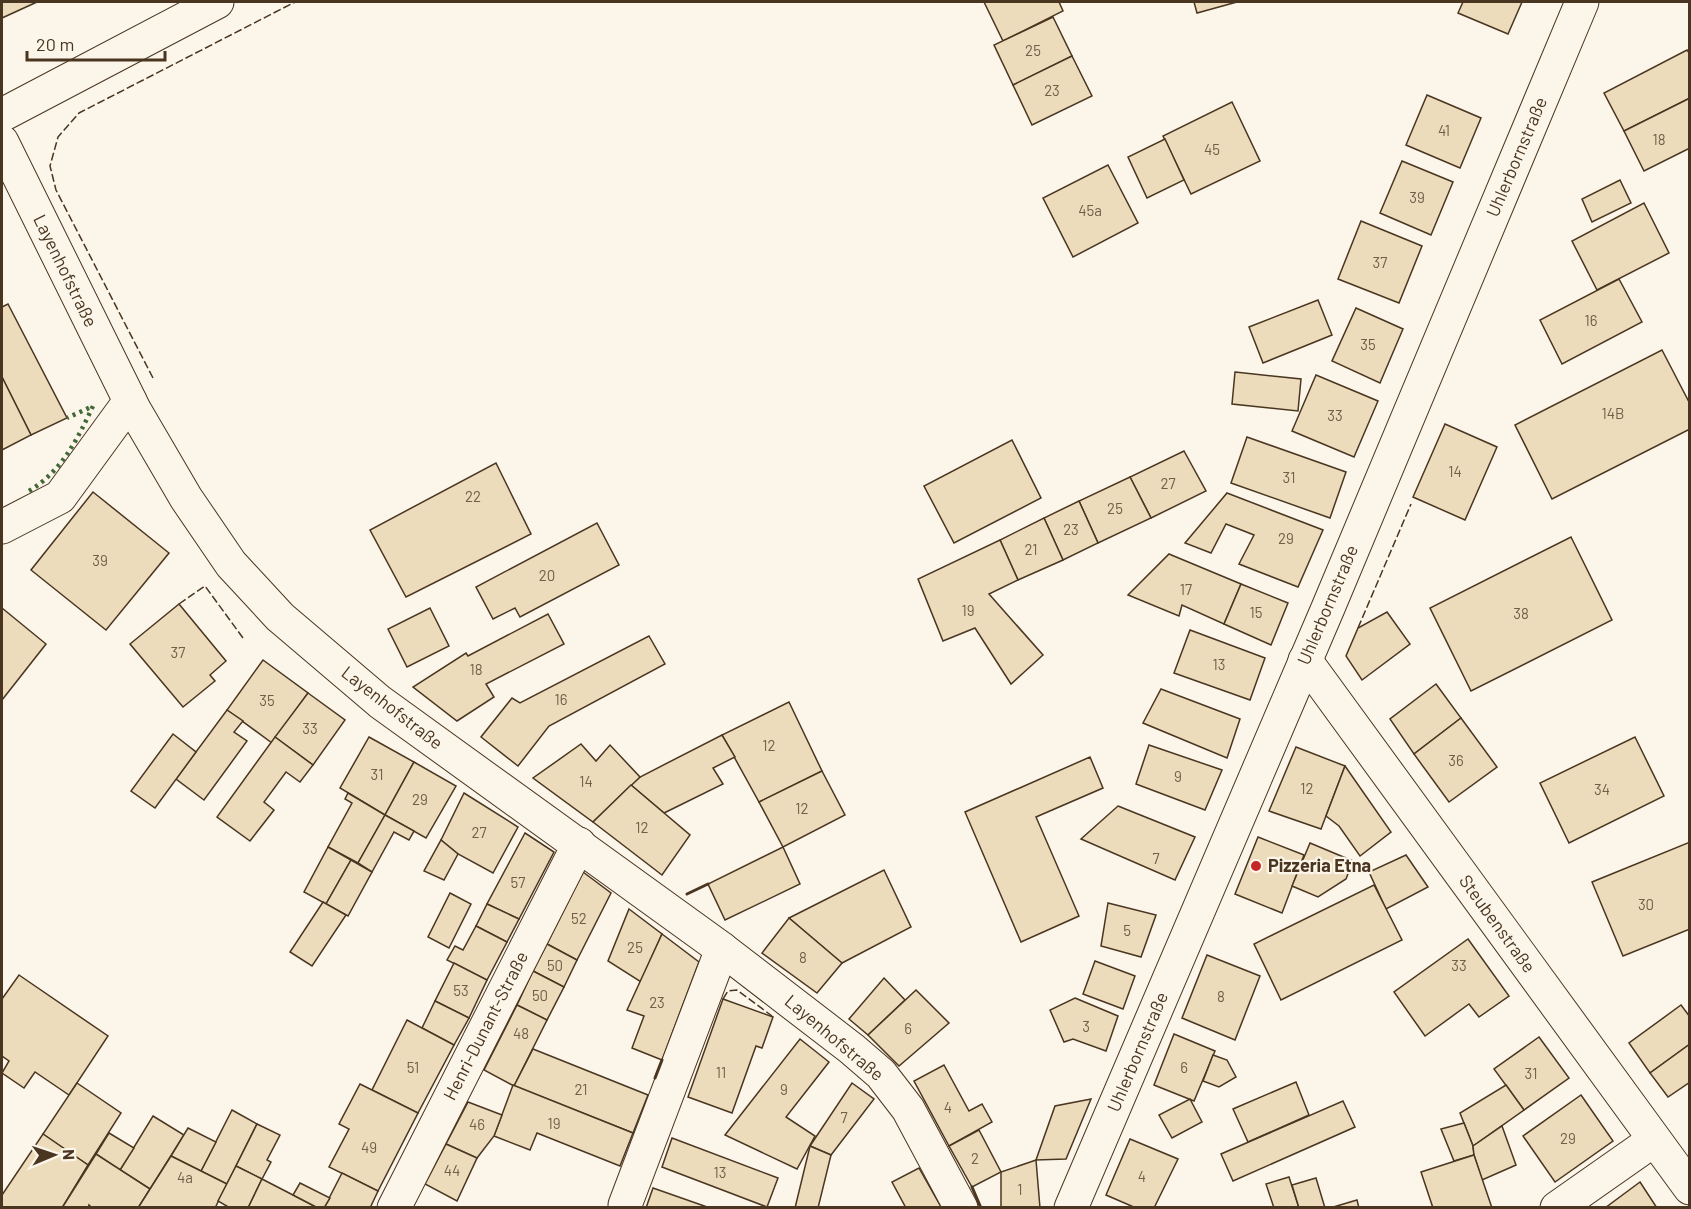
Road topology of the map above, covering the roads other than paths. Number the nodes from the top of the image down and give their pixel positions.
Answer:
1 (216, 2) edge
2 (1582, 2) edge
3 (2, 115) edge
4 (2, 142) edge
5 (130, 401) junction
6 (2, 527) edge
7 (1305, 660) junction
8 (579, 844) junction
9 (722, 949) junction
10 (1654, 1140) junction
11 (1689, 1188) edge
12 (625, 1204) dead end
13 (394, 1208) edge
14 (961, 1208) edge
15 (1071, 1208) edge
16 (1557, 1208) edge

1 - 3 street
2 - 7 street, Uhlerbornstraße
4 - 5 street, Layenhofstraße
5 - 6 street
5 - 8 street, Layenhofstraße
7 - 10 street, Steubenstraße
7 - 15 street, Uhlerbornstraße
8 - 9 street, Layenhofstraße
8 - 13 street, Henri-Dunant-Straße
9 - 12 street
9 - 14 street, Layenhofstraße
10 - 11 street, Steubenstraße
10 - 16 street

